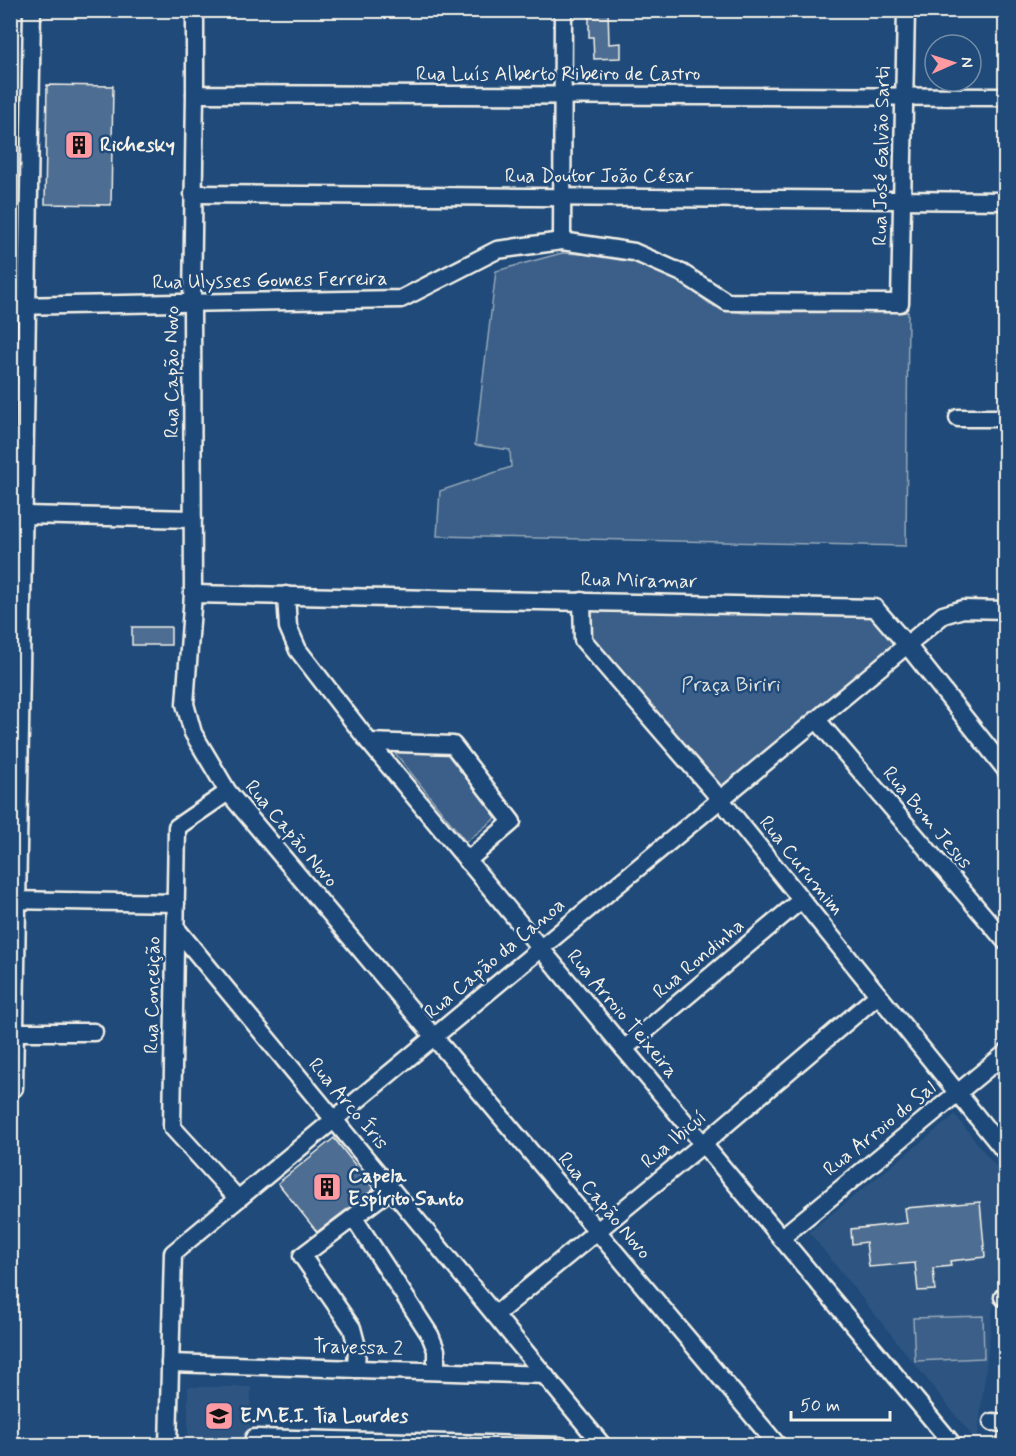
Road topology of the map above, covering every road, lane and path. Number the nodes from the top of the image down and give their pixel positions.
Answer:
1 (32, 10) edge
2 (195, 10) edge
3 (563, 10) edge
4 (906, 10) edge
5 (195, 94) junction
6 (562, 95) junction
7 (904, 96) junction
8 (1005, 97) edge
9 (193, 194) junction
10 (562, 197) junction
11 (902, 200) junction
12 (1005, 201) edge
13 (562, 241) junction
14 (900, 303) joint
15 (192, 304) junction
16 (19, 306) edge
17 (1005, 407) edge
18 (1005, 418) edge
19 (24, 515) junction
20 (193, 519) junction
21 (194, 594) junction
22 (286, 595) junction
23 (582, 601) junction
24 (1005, 610) edge
25 (908, 645) junction
26 (817, 720) junction
27 (369, 742) junction
28 (15, 752) edge
29 (1005, 770) edge
30 (15, 771) edge
31 (228, 792) junction
32 (721, 800) junction
33 (467, 861) junction
34 (14, 900) edge
35 (801, 900) junction
36 (176, 903) junction
37 (176, 928) junction
38 (1005, 942) edge
39 (540, 949) junction
40 (878, 995) junction
41 (13, 1032) edge
42 (94, 1032) dead end
43 (434, 1037) junction
44 (624, 1049) junction
45 (1005, 1053) edge
46 (14, 1088) dead end
47 (957, 1093) junction
48 (334, 1120) junction
49 (703, 1144) junction
50 (1005, 1153) edge
51 (391, 1189) junction
52 (238, 1199) junction
53 (354, 1218) junction
54 (597, 1230) junction
55 (781, 1238) junction
56 (495, 1315) junction
57 (170, 1363) junction
58 (356, 1369) junction
59 (436, 1371) junction
60 (545, 1375) junction
61 (168, 1446) edge
62 (252, 1446) edge
63 (561, 1446) edge
64 (603, 1446) edge
65 (778, 1446) edge
66 (954, 1446) edge

1 - 16 street
2 - 5 street
3 - 6 street
4 - 7 street, Rua José Galvão Sarti
5 - 6 street, Rua Luís Alberto Ribeiro de Castro
5 - 9 street, Rua Capão Novo
6 - 7 street, Rua Luís Alberto Ribeiro de Castro
6 - 10 street
7 - 8 street, Rua Luís Alberto Ribeiro de Castro
7 - 11 street, Rua José Galvão Sarti
9 - 10 street, Rua Doutor João César
9 - 15 street, Rua Capão Novo
10 - 11 street, Rua Doutor João César
10 - 13 street
11 - 12 street, Rua Doutor João César
11 - 14 street, Rua José Galvão Sarti
13 - 14 street, Rua Ulysses Gomes Ferreira
13 - 15 street, Rua Ulysses Gomes Ferreira
15 - 16 street, Rua Ulysses Gomes Ferreira
15 - 20 street, Rua Capão Novo
16 - 19 street
17 - 18 street
19 - 20 street
19 - 28 street
20 - 21 street, Rua Capão Novo
21 - 22 street, Rua Miramar
21 - 31 street, Rua Capão Novo
22 - 23 street, Rua Miramar
22 - 27 street, Rua Arroio Teixeira
23 - 25 street, Rua Miramar
23 - 32 street, Rua Curumim
24 - 25 street, Rua Capão da Canoa
25 - 26 street, Rua Capão da Canoa
25 - 29 street, Rua Miramar
26 - 32 street, Rua Capão da Canoa
26 - 38 street, Rua Bom Jesus
27 - 33 street, Rua Arroio Teixeira
27 - 33 street
28 - 30 street
30 - 34 street
31 - 36 street, Rua Conceição
31 - 43 street, Rua Capão Novo
32 - 35 street, Rua Curumim
32 - 39 street, Rua Capão da Canoa
33 - 39 street, Rua Arroio Teixeira
34 - 36 street
34 - 41 street
35 - 40 street, Rua Curumim
35 - 44 street, Rua Rondinha
36 - 37 street, Rua Conceição
37 - 48 street, Rua Arco Íris
37 - 52 street, Rua Conceição
39 - 43 street, Rua Capão da Canoa
39 - 44 street, Rua Arroio Teixeira
40 - 47 street, Rua Curumim
40 - 49 street, Rua Ibicuí
41 - 42 street
41 - 46 street
43 - 48 street, Rua Capão da Canoa
43 - 54 street, Rua Capão Novo
44 - 49 street, Rua Arroio Teixeira
45 - 47 street, Rua Arroio do Sal
47 - 50 street, Rua Curumim
47 - 55 street, Rua Arroio do Sal
48 - 51 street, Rua Arco Íris
48 - 52 street, Rua Capão da Canoa
49 - 54 street, Rua Ibicuí
49 - 55 street, Rua Arroio Teixeira
51 - 53 street
51 - 56 street, Rua Arco Íris
52 - 57 street, Rua Capão da Canoa
53 - 58 street
53 - 59 street
54 - 56 street, Rua Ibicuí
54 - 65 street, Rua Capão Novo
55 - 66 street, Rua Arroio Teixeira
56 - 60 street, Rua Arco Íris
57 - 58 street, Travessa 2
57 - 61 street, Rua Capão da Canoa
58 - 59 street, Travessa 2
59 - 60 street, Travessa 2
60 - 64 street, Rua Arco Íris
62 - 63 street

